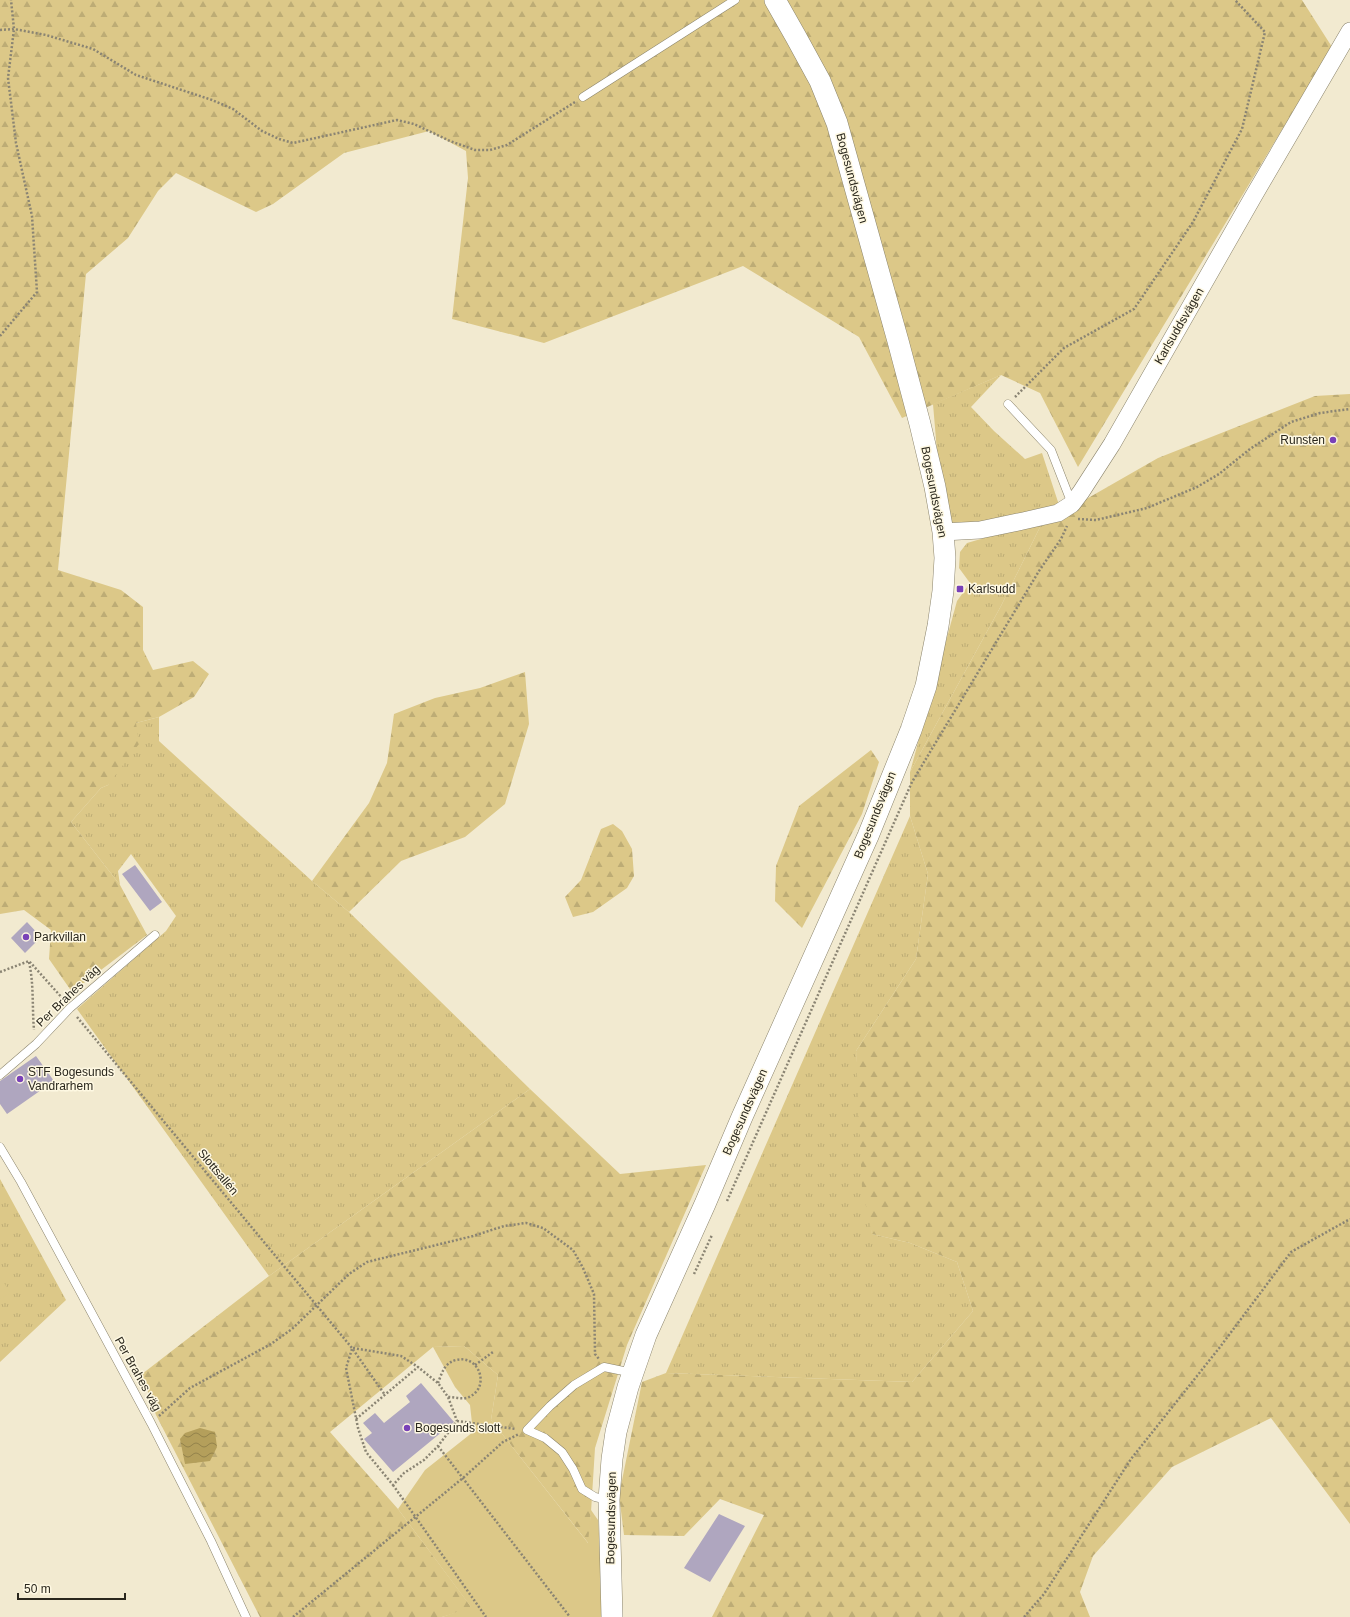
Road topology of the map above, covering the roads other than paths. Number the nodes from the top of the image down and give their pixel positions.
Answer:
1 (735, 0) edge
2 (775, 0) edge
3 (1350, 31) edge
4 (583, 97) road end
5 (1008, 404) road end
6 (1074, 511) junction
7 (943, 532) junction
8 (155, 935) dead end
9 (0, 1075) edge
10 (0, 1147) edge
11 (634, 1373) junction
12 (609, 1500) junction
13 (246, 1617) edge
14 (612, 1617) edge

1 - 4 lane
2 - 7 street, Bogesundsvägen
3 - 6 street, Karlsuddsvägen
5 - 6 lane
6 - 7 street, Karlsuddsvägen
7 - 11 street, Bogesundsvägen
8 - 9 lane, Per Brahes väg
10 - 13 lane, Per Brahes väg
11 - 12 street, Bogesundsvägen
11 - 12 lane
12 - 14 street, Bogesundsvägen

